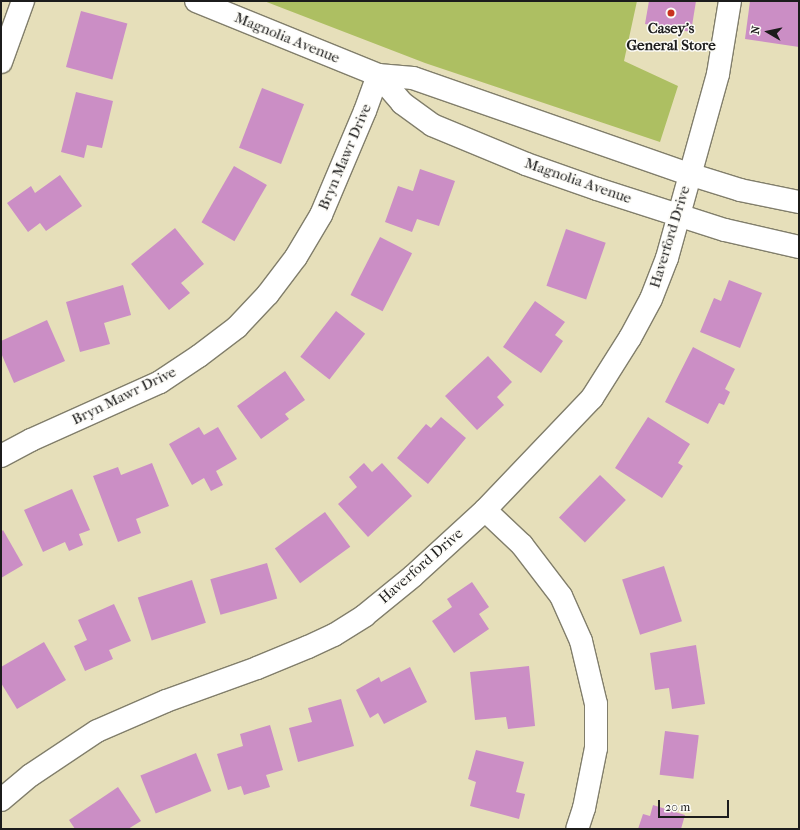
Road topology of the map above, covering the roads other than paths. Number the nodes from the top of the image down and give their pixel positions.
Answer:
1 (23, 1) edge
2 (196, 1) edge
3 (730, 1) edge
4 (1, 62) edge
5 (378, 75) junction
6 (689, 174) junction
7 (799, 202) edge
8 (679, 214) junction
9 (799, 247) edge
10 (1, 456) edge
11 (485, 510) junction
12 (1, 800) edge
13 (577, 829) edge

1 - 4 street
2 - 5 street, Magnolia Avenue
3 - 6 street, Haverford Drive
5 - 6 street, Magnolia Avenue
5 - 8 street, Magnolia Avenue
5 - 10 street, Bryn Mawr Drive
6 - 7 street, Magnolia Avenue
6 - 8 street, Haverford Drive
8 - 9 street, Magnolia Avenue
8 - 11 street, Haverford Drive
11 - 12 street, Haverford Drive
11 - 13 street

